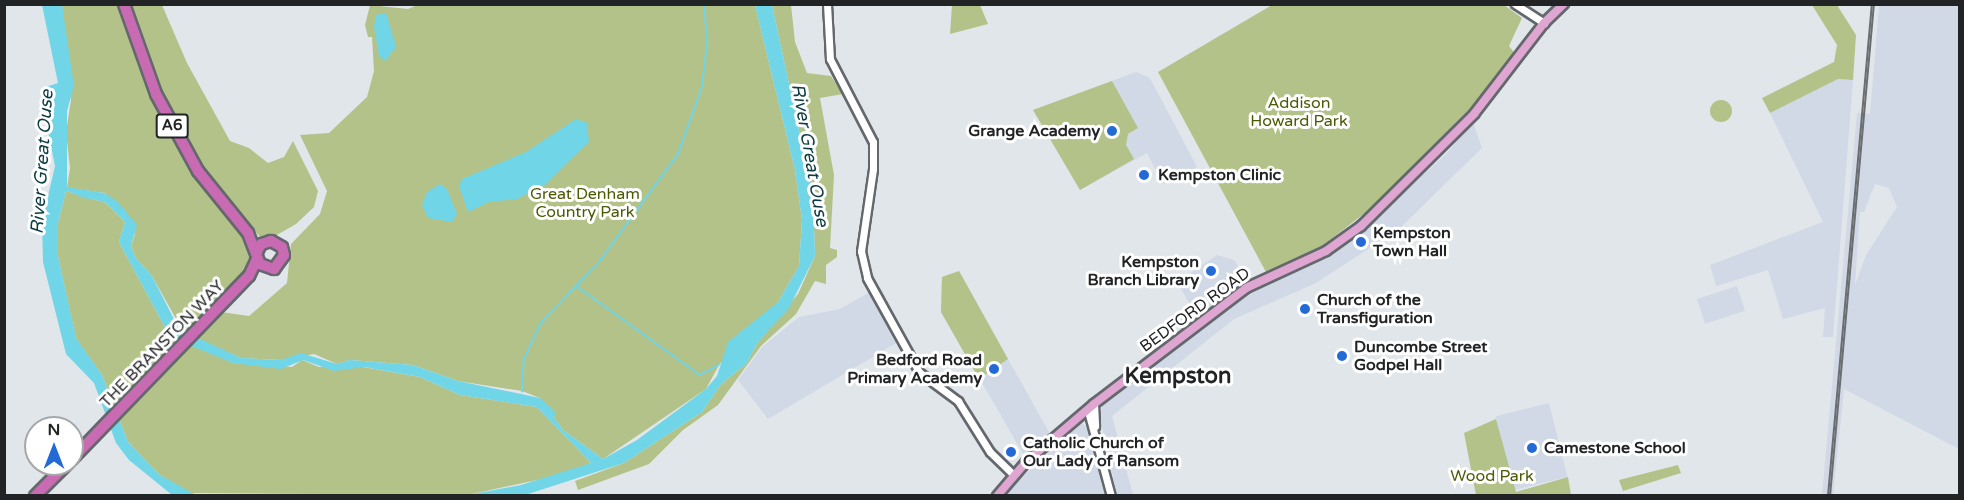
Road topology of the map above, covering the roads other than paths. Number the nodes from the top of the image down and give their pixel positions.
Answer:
1 (124, 4) edge
2 (827, 4) edge
3 (1515, 4) edge
4 (1564, 4) edge
5 (1544, 23) junction
6 (248, 233) junction
7 (267, 242) junction
8 (257, 257) junction
9 (270, 269) junction
10 (249, 276) junction
11 (1091, 407) junction
12 (84, 446) edge
13 (1014, 475) junction
14 (55, 476) edge
15 (35, 495) edge
16 (997, 495) edge
17 (1111, 495) edge

1 - 6 highway, A6
2 - 13 street
3 - 5 street
4 - 5 main road, BEDFORD ROAD
5 - 11 main road, BEDFORD ROAD
6 - 7 highway, A6
6 - 8 highway, A6
7 - 8 highway
7 - 9 highway
8 - 9 highway
8 - 10 highway, THE BRANSTON WAY
9 - 10 highway, THE BRANSTON WAY
10 - 12 highway, THE BRANSTON WAY
11 - 13 main road, BEDFORD ROAD
11 - 17 street
13 - 16 main road, BEDFORD ROAD
14 - 15 highway

